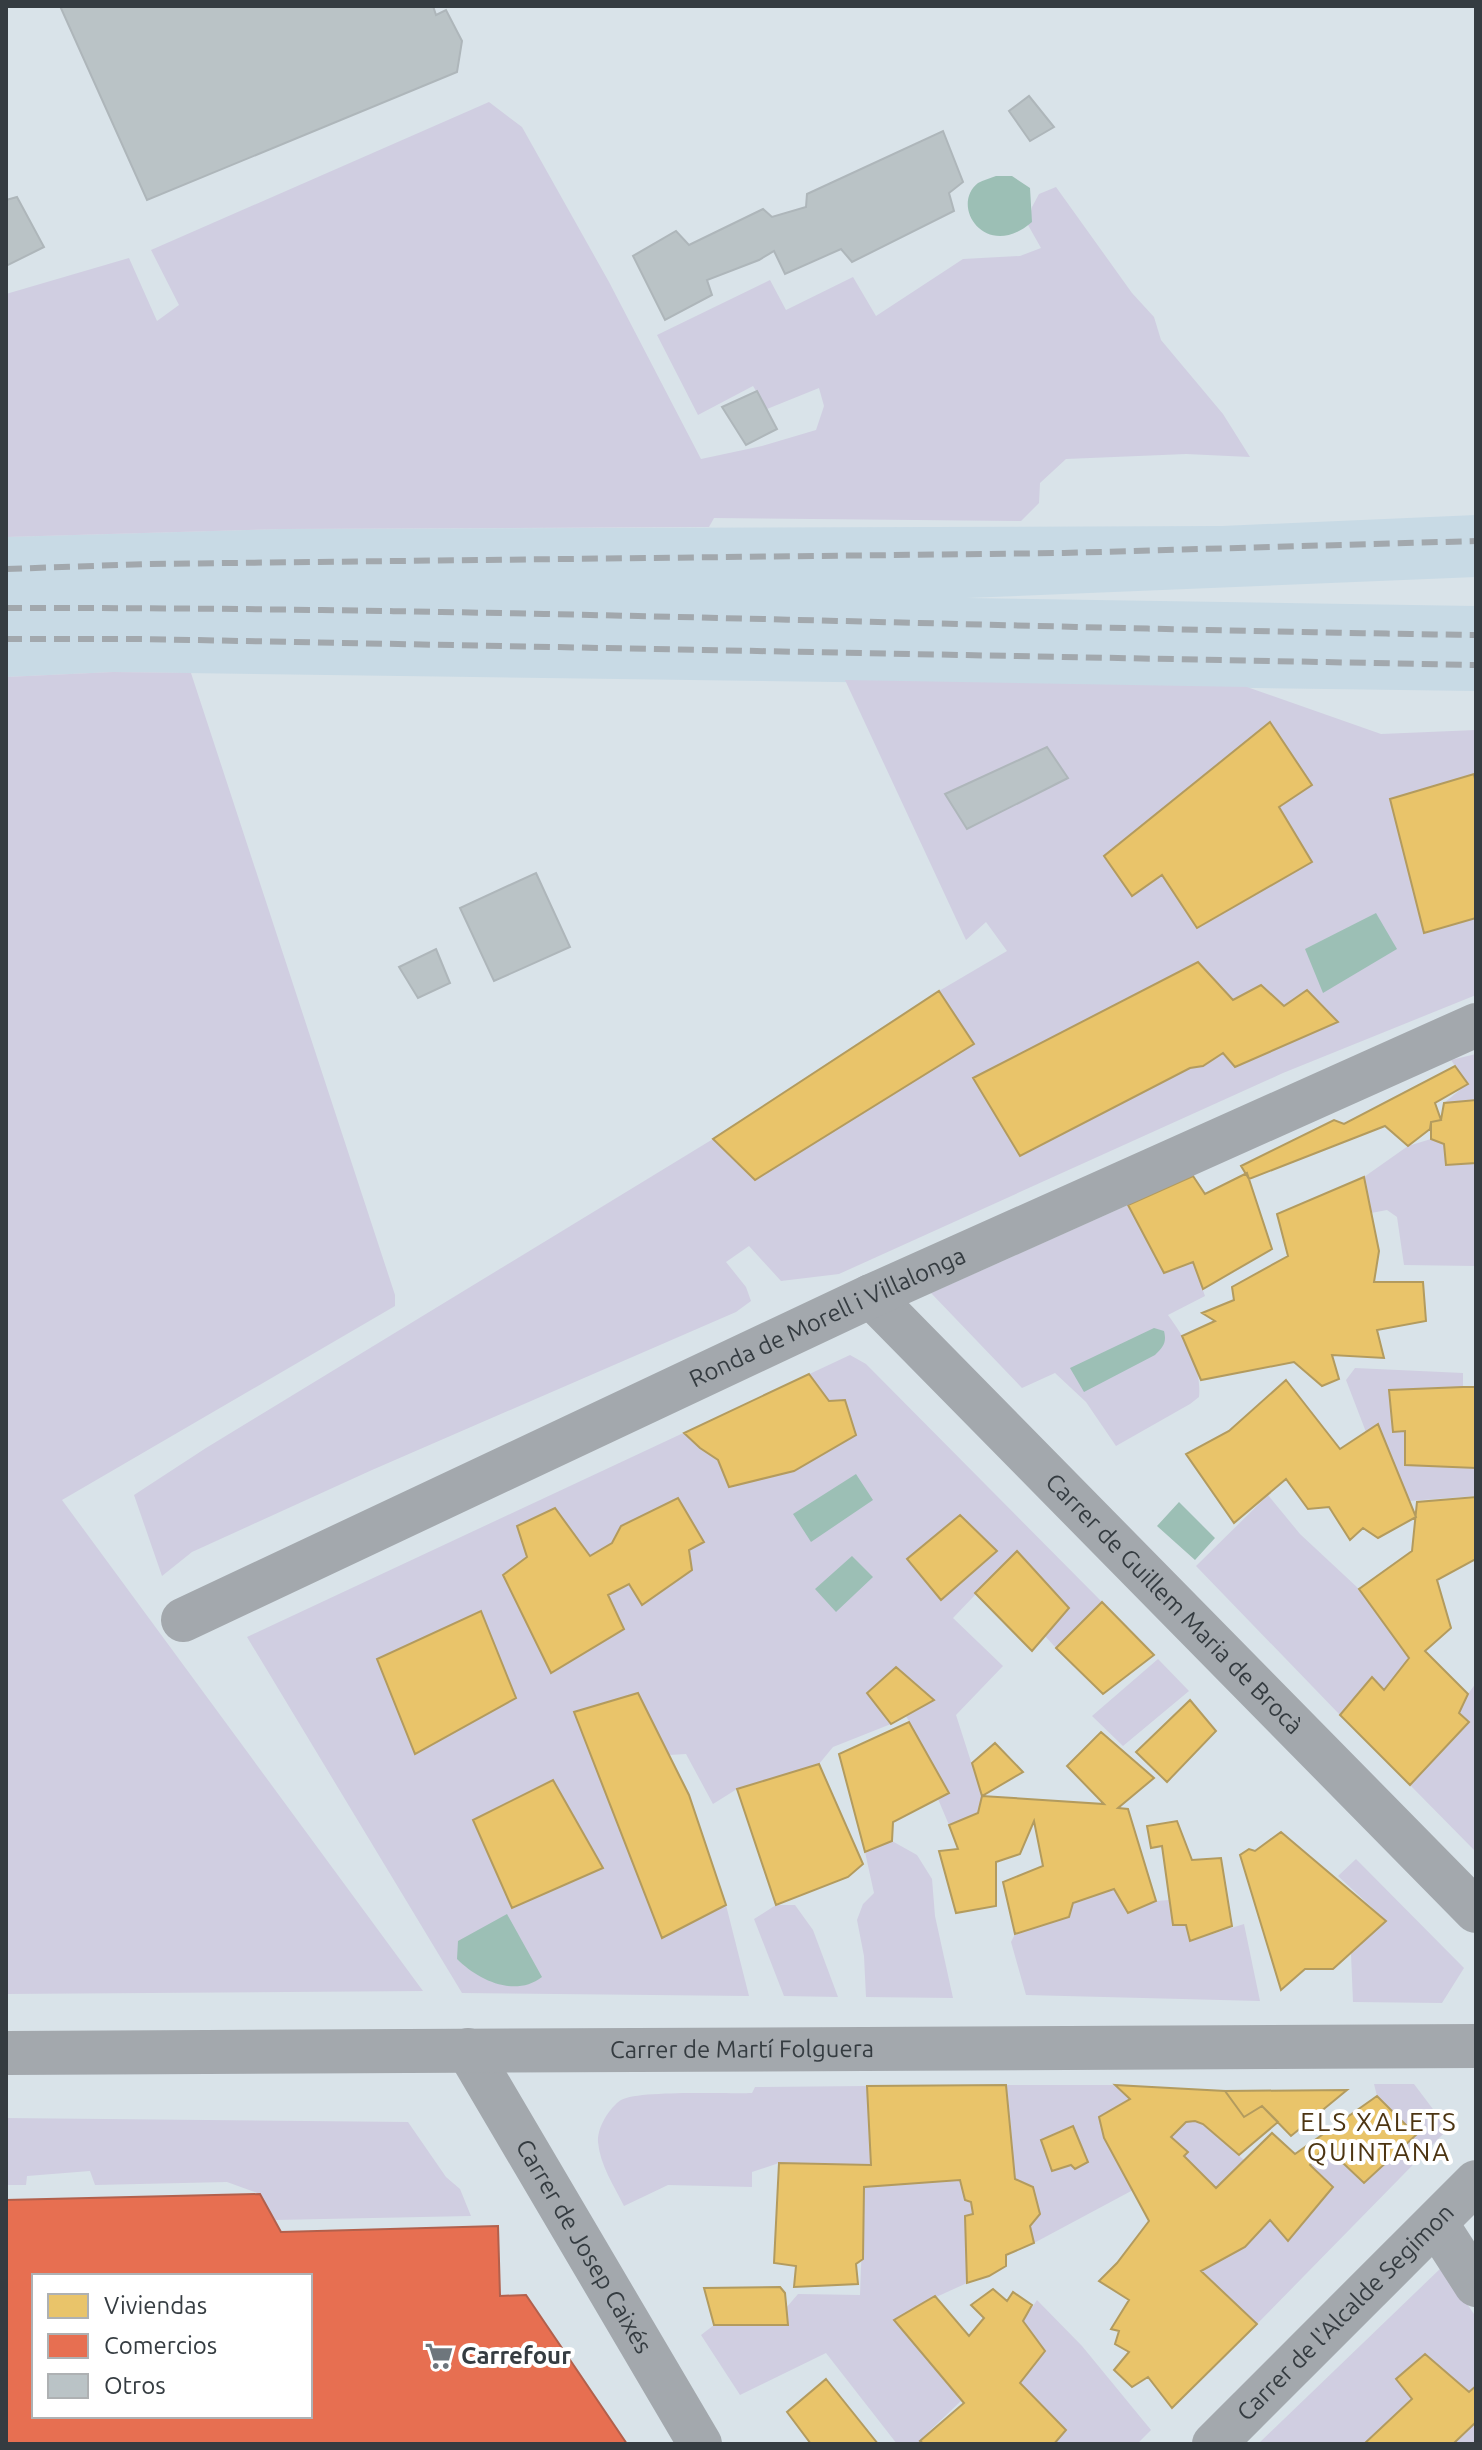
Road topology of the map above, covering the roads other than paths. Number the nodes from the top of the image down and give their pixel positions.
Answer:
1 (1476, 1025) edge
2 (871, 1296) junction
3 (183, 1620) dead end
4 (1476, 1911) edge
5 (1476, 2046) edge
6 (468, 2050) junction
7 (6, 2053) edge
8 (1476, 2182) edge
9 (1436, 2223) junction
10 (1476, 2285) edge
11 (700, 2444) edge
12 (1214, 2444) edge

1 - 2 street, Ronda de Morell i Villalonga
2 - 3 street, Ronda de Morell i Villalonga
2 - 4 street, Carrer de Guillem Maria de Brocà
5 - 6 street, Carrer de Martí Folguera
6 - 7 street, Carrer de Martí Folguera
6 - 11 street, Carrer de Josep Caixés
8 - 9 street, Carrer de l'Alcalde Segimon
9 - 10 street
9 - 12 street, Carrer de l'Alcalde Segimon

